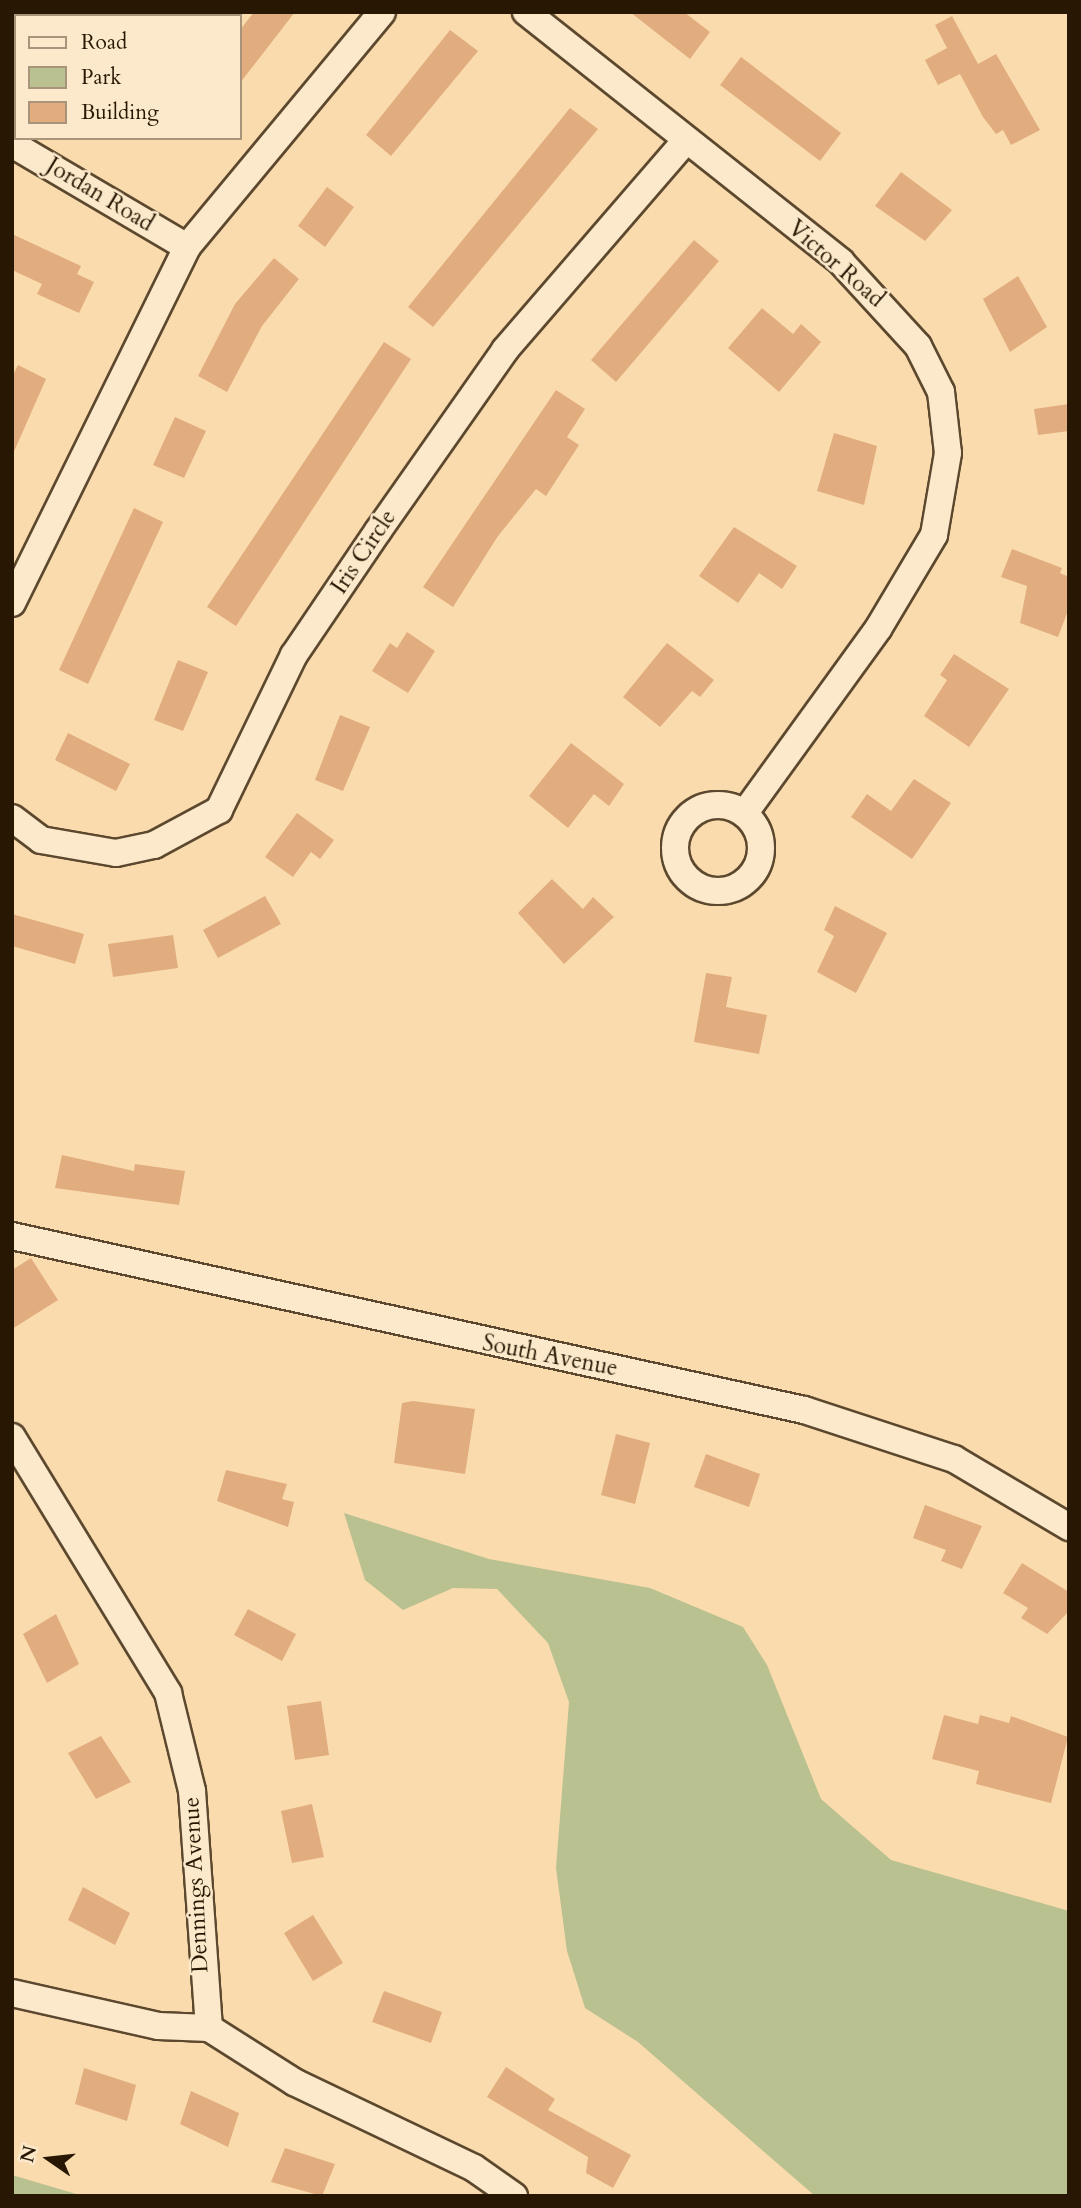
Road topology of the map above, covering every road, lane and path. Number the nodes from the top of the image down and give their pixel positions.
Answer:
1 (382, 12) edge
2 (526, 12) edge
3 (686, 141) junction
4 (12, 144) edge
5 (187, 247) junction
6 (12, 603) edge
7 (744, 814) dead end
8 (12, 818) edge
9 (12, 1236) edge
10 (12, 1437) edge
11 (1069, 1527) edge
12 (12, 1993) edge
13 (209, 2028) junction
14 (514, 2196) edge

1 - 5 street
2 - 3 street, Victor Road
3 - 7 street, Victor Road
3 - 8 street, Iris Circle
4 - 5 street, Jordan Road
5 - 6 street
9 - 11 street, South Avenue
10 - 13 street, Dennings Avenue
12 - 13 street
13 - 14 street

